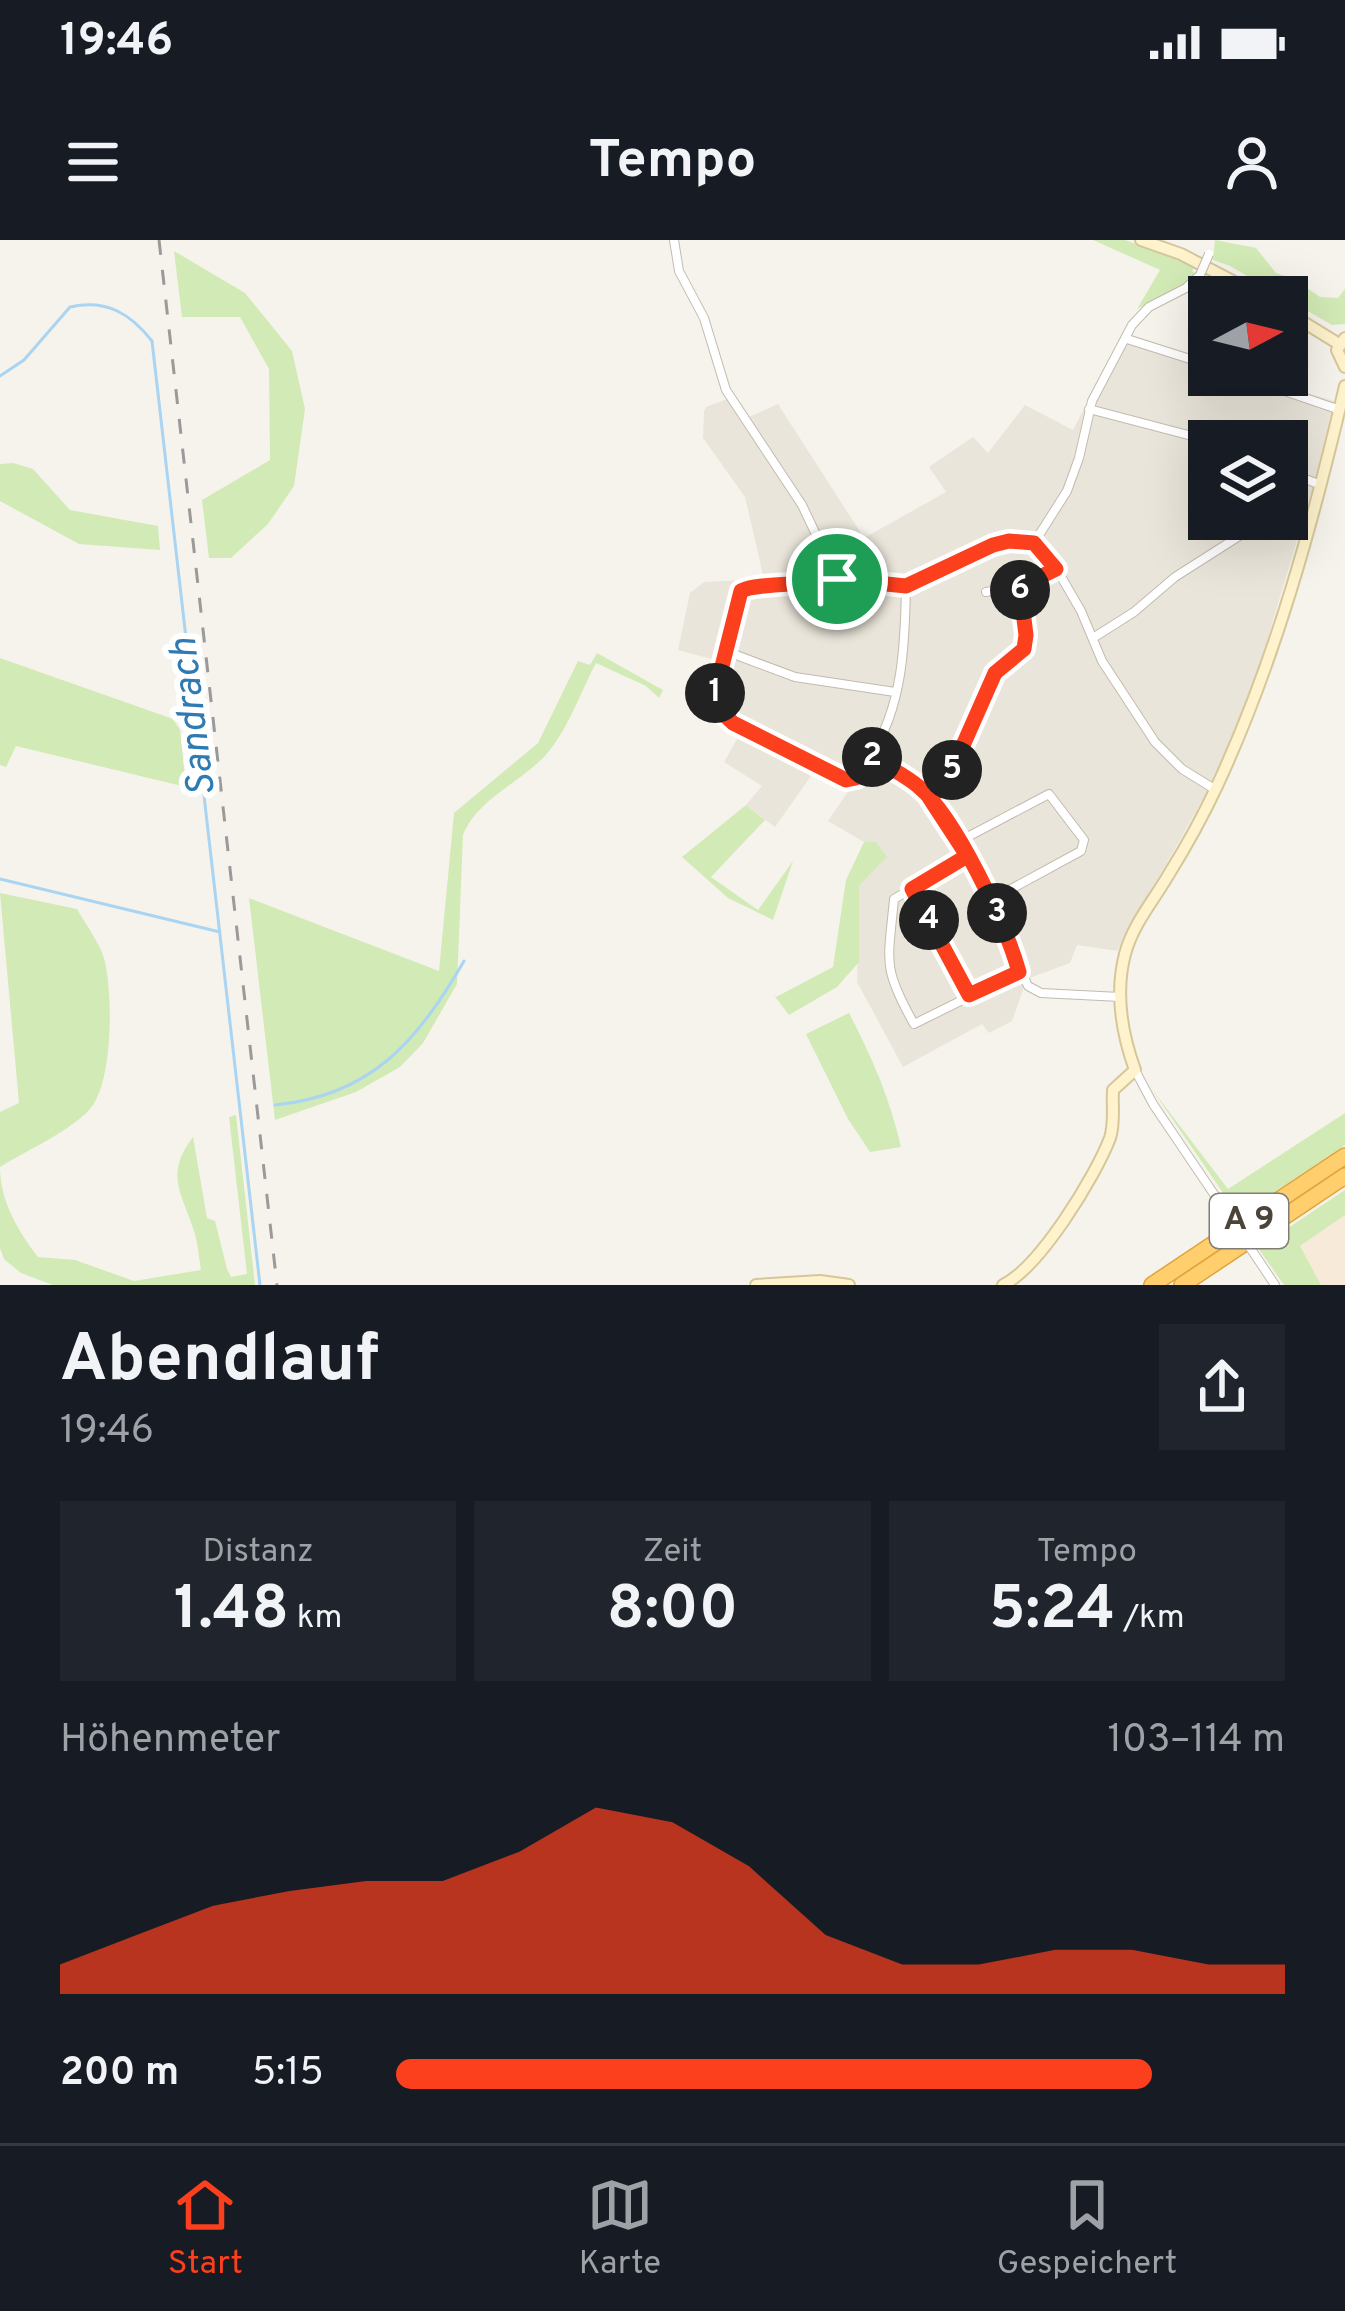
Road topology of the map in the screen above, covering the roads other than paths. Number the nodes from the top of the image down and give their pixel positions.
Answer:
1 (674, 240) edge
2 (1142, 240) edge
3 (1211, 240) edge
4 (1224, 276) edge
5 (1308, 323) edge
6 (1127, 338) junction
7 (1342, 341) edge
8 (1188, 358) edge
9 (1345, 367) edge
10 (1345, 386) edge
11 (1299, 396) edge
12 (1089, 409) junction
13 (1340, 410) junction
14 (1188, 435) edge
15 (1308, 480) edge
16 (1321, 484) junction
17 (1233, 540) edge
18 (1034, 543) junction
19 (1056, 569) junction
20 (837, 579) junction
21 (906, 586) junction
22 (1020, 587) junction
23 (986, 592) dead end
24 (1093, 638) junction
25 (728, 652) junction
26 (895, 692) junction
27 (870, 756) junction
28 (1216, 790) junction
29 (930, 799) junction
30 (958, 842) junction
31 (967, 856) junction
32 (912, 889) junction
33 (991, 900) junction
34 (1019, 972) junction
35 (969, 995) junction
36 (1120, 997) junction
37 (1136, 1070) junction
38 (1345, 1156) edge
39 (1345, 1176) edge
40 (756, 1285) edge
41 (849, 1285) edge
42 (1003, 1285) edge
43 (1152, 1285) edge
44 (1182, 1285) edge
45 (1275, 1285) edge

1 - 20 street
2 - 4 street
3 - 6 street, bridge
5 - 7 street
6 - 8 street
6 - 12 street
7 - 9 street
10 - 13 street
11 - 13 street
12 - 14 street
12 - 18 street
13 - 16 street
15 - 16 street
16 - 28 street
17 - 24 street
18 - 19 street
18 - 21 street
19 - 22 street
19 - 24 street
20 - 21 street
20 - 25 street
21 - 26 street
22 - 23 street
22 - 29 street
24 - 28 street
25 - 26 street
25 - 27 street
26 - 27 street
27 - 29 street
28 - 36 street
29 - 30 street
30 - 31 street
30 - 33 street
31 - 32 street
31 - 33 street
32 - 35 street
32 - 35 street
33 - 34 street
34 - 35 street
34 - 36 street
36 - 37 street
37 - 42 street
37 - 45 street, bridge
38 - 43 highway, A 9
39 - 44 highway, A 9
40 - 41 street

